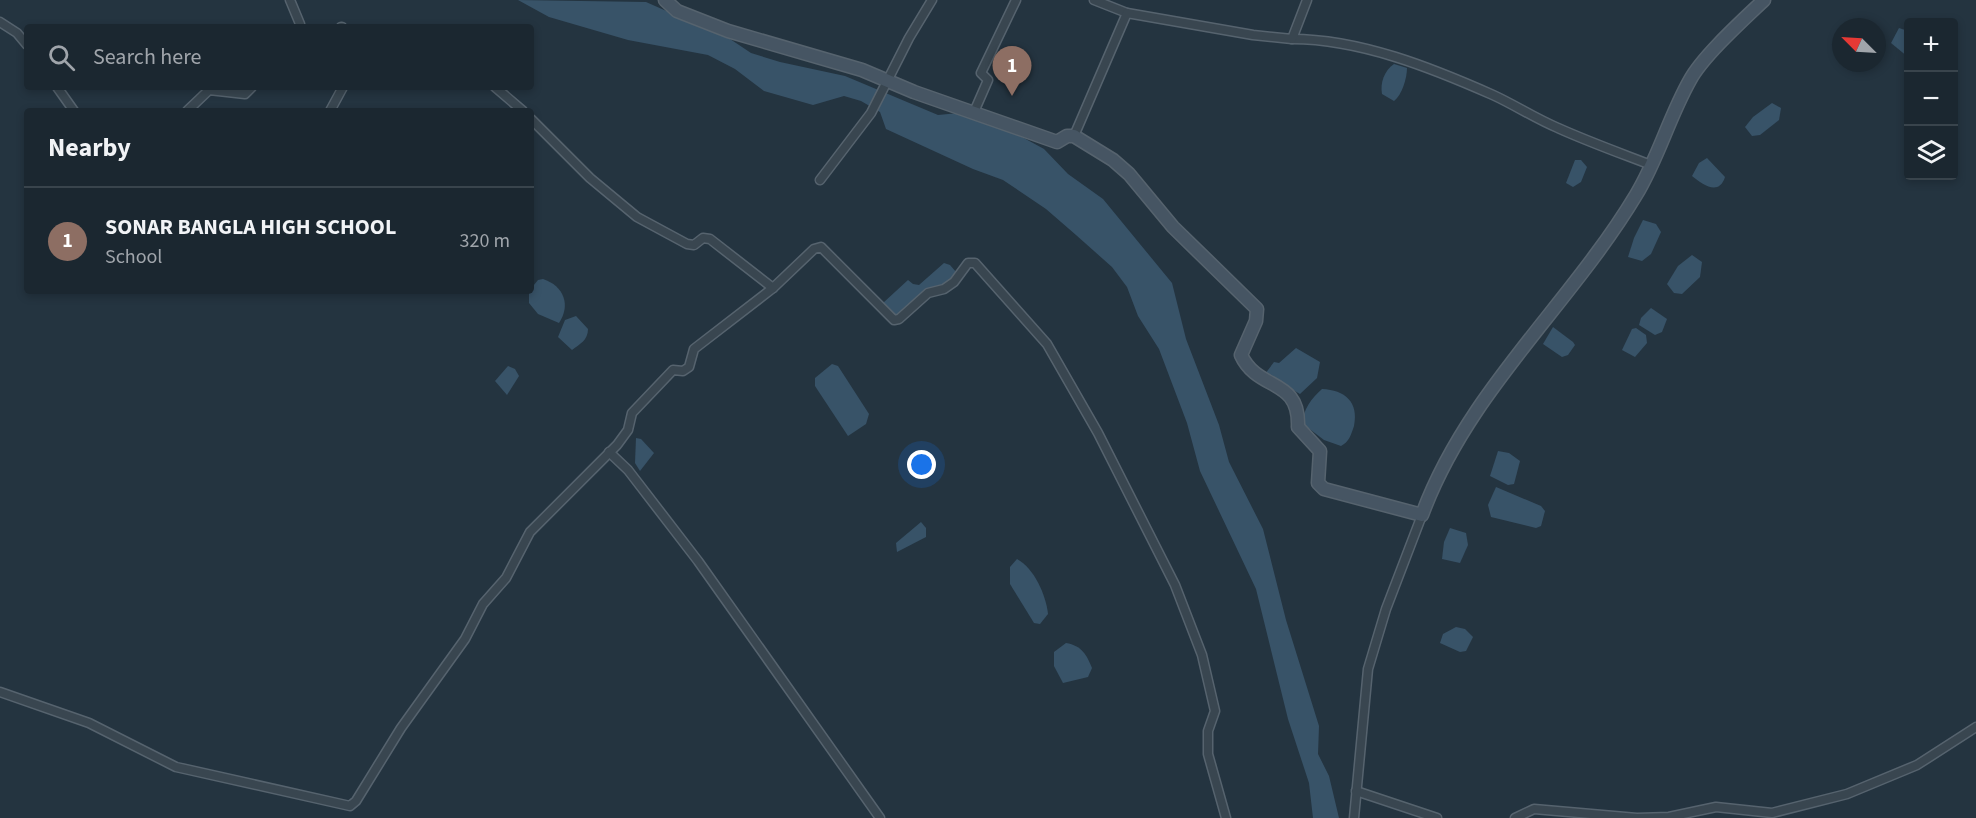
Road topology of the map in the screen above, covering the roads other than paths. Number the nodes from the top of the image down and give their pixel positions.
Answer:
1 (290, 0) edge
2 (665, 0) edge
3 (932, 0) edge
4 (1016, 0) edge
5 (1094, 0) edge
6 (1307, 0) edge
7 (1764, 0) edge
8 (1127, 13) junction
9 (0, 22) edge
10 (300, 24) edge
11 (1292, 39) junction
12 (24, 41) edge
13 (886, 84) junction
14 (59, 90) edge
15 (210, 90) edge
16 (210, 90) edge
17 (249, 90) edge
18 (341, 90) edge
19 (498, 90) edge
20 (72, 108) edge
21 (190, 108) edge
22 (332, 108) edge
23 (520, 108) edge
24 (974, 112) junction
25 (534, 122) edge
26 (1074, 136) junction
27 (1652, 165) junction
28 (820, 180) dead end
29 (773, 288) junction
30 (609, 452) junction
31 (1422, 515) junction
32 (0, 692) edge
33 (1976, 727) edge
34 (1356, 791) junction
35 (880, 818) edge
36 (1226, 818) edge
37 (1354, 818) edge
38 (1437, 818) edge
39 (1515, 818) edge

1 - 10 street
2 - 13 street
3 - 13 street
4 - 24 street
5 - 8 street
6 - 11 street
7 - 27 street
8 - 11 street
8 - 26 street
9 - 12 street
11 - 27 street
13 - 24 street
13 - 28 street
14 - 20 street
15 - 17 street
16 - 21 street
18 - 22 street
19 - 23 street
24 - 26 street
25 - 29 street
26 - 31 street
27 - 31 street
29 - 30 street
29 - 36 street
30 - 32 street
30 - 35 street
31 - 34 street
33 - 39 street
34 - 37 street
34 - 38 street

